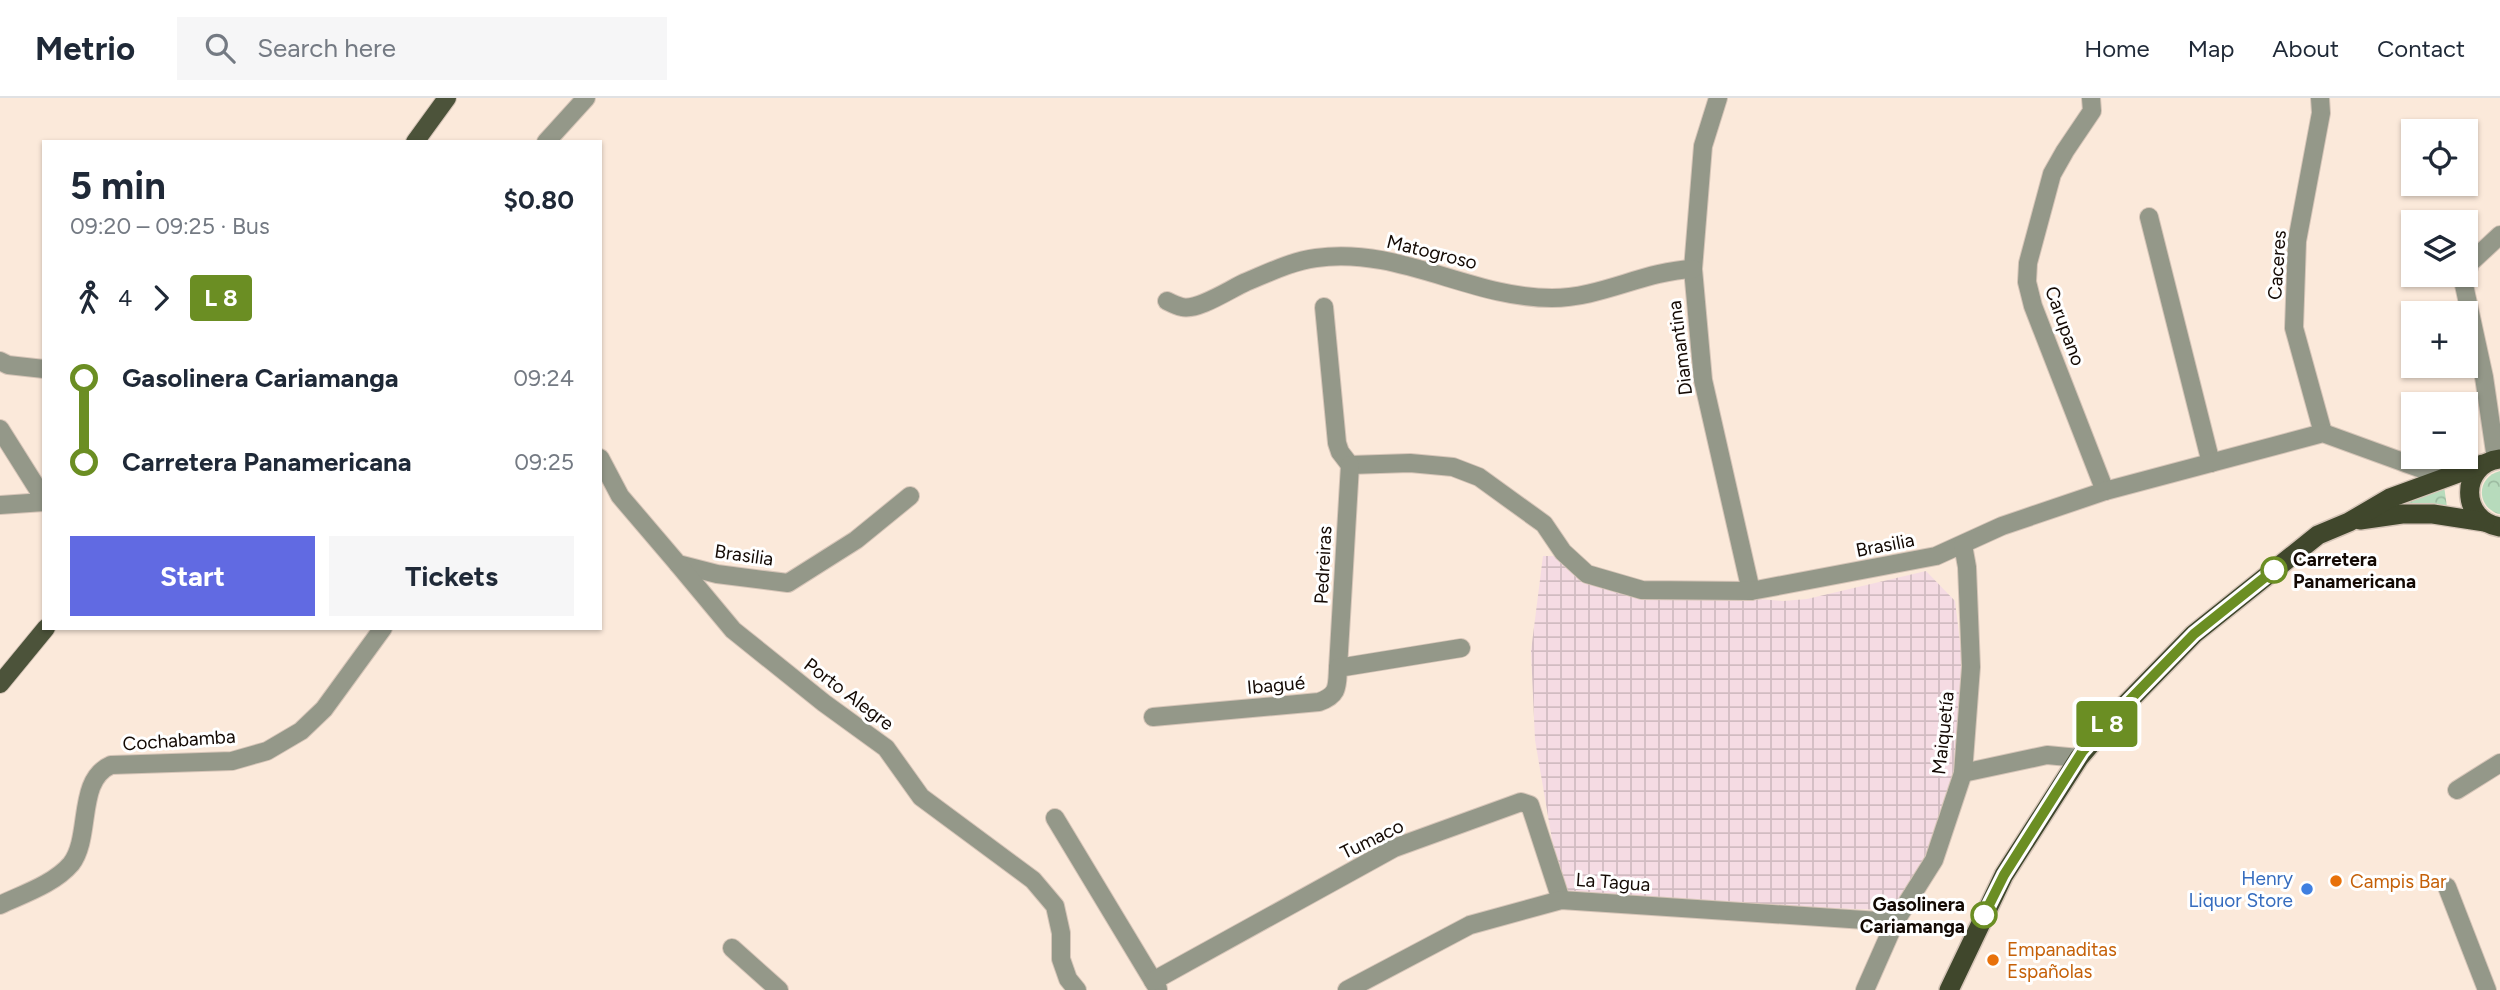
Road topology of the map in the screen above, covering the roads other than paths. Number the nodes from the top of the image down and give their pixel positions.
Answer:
1 (447, 98) edge
2 (586, 98) edge
3 (1718, 98) edge
4 (2091, 98) edge
5 (2320, 98) edge
6 (416, 140) edge
7 (548, 140) edge
8 (2149, 217) dead end
9 (2500, 235) edge
10 (1693, 269) junction
11 (1167, 301) dead end
12 (1324, 307) dead end
13 (0, 361) edge
14 (42, 369) edge
15 (0, 429) edge
16 (2323, 433) junction
17 (2493, 461) edge
18 (602, 462) edge
19 (2211, 463) junction
20 (1350, 465) junction
21 (2444, 477) junction
22 (2105, 491) junction
23 (910, 496) dead end
24 (42, 497) edge
25 (42, 500) edge
26 (0, 505) edge
27 (2349, 522) junction
28 (2493, 524) edge
29 (1963, 545) junction
30 (678, 564) junction
31 (1751, 592) junction
32 (44, 630) edge
33 (382, 630) edge
34 (1461, 648) dead end
35 (1338, 668) junction
36 (1, 679) edge
37 (1153, 717) dead end
38 (2079, 758) junction
39 (2500, 763) edge
40 (1963, 773) junction
41 (2457, 790) dead end
42 (1055, 818) dead end
43 (2446, 887) dead end
44 (1561, 900) junction
45 (0, 905) edge
46 (1895, 922) junction
47 (732, 948) dead end
48 (1155, 985) edge
49 (779, 990) edge
50 (1077, 990) edge
51 (1347, 990) edge
52 (1865, 990) edge
53 (1949, 990) edge
54 (2487, 990) edge

1 - 6 main road
2 - 7 street
3 - 10 street, Diamantina
4 - 22 street, Carupano
5 - 16 street, Caceres
8 - 19 street
9 - 17 street
10 - 11 street, Matogroso
10 - 31 street, Diamantina
12 - 20 street
13 - 14 street
15 - 24 street
16 - 19 street, Brasilia
16 - 21 street
17 - 21 highway
17 - 28 highway
18 - 30 street
19 - 22 street, Brasilia
20 - 31 street, Brasilia
20 - 35 street, Pedreiras
21 - 27 highway
22 - 29 street, Brasilia
23 - 30 street, Brasilia
25 - 26 street
27 - 28 highway
27 - 38 highway
29 - 31 street, Brasilia
29 - 40 street, Maiquetía
30 - 50 street, Porto Alegre
32 - 36 main road
33 - 45 street, Cochabamba
34 - 35 street
35 - 37 street, Ibagué
38 - 40 street
38 - 53 highway
39 - 41 street
40 - 46 street, Maiquetía
42 - 48 street
43 - 54 street
44 - 46 street, La Tagua
44 - 48 street, Tumaco
44 - 51 street, La Tagua
46 - 52 street, Maiquetía
47 - 49 street

